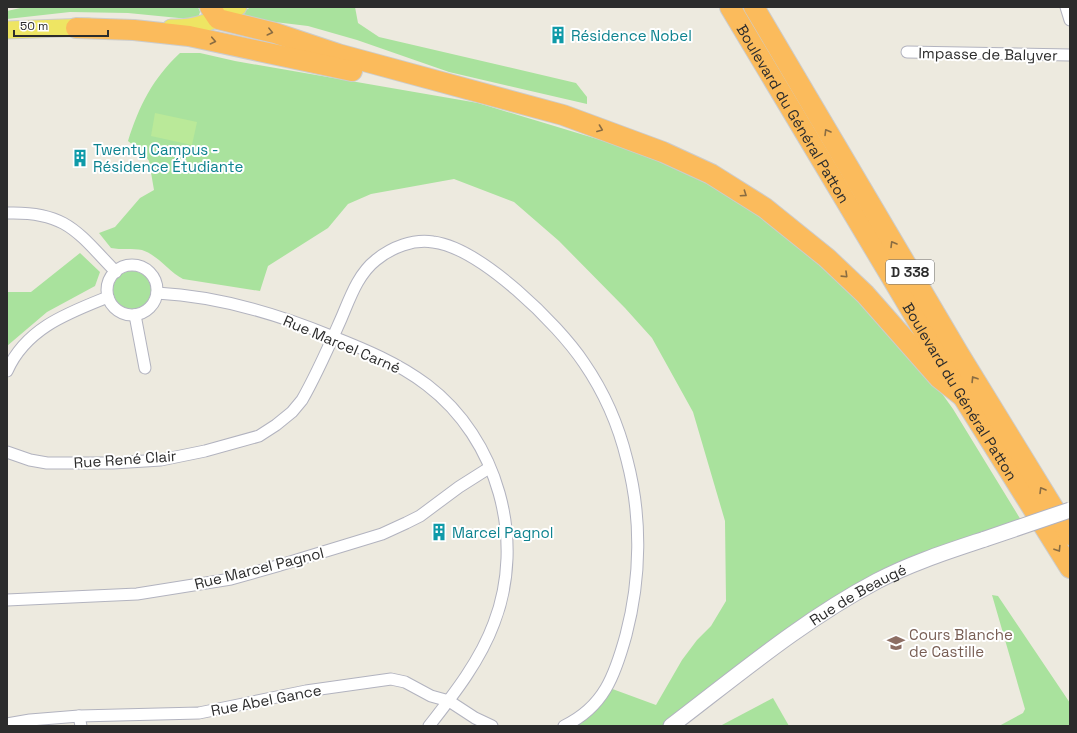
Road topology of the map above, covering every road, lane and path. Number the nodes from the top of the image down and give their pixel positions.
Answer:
1 (730, 7) edge
2 (754, 7) edge
3 (1066, 7) edge
4 (226, 10) edge
5 (1070, 20) edge
6 (76, 28) junction
7 (7, 30) edge
8 (907, 52) dead end
9 (1070, 55) edge
10 (564, 115) junction
11 (7, 213) edge
12 (116, 272) junction
13 (157, 293) junction
14 (108, 297) junction
15 (135, 315) junction
16 (332, 336) junction
17 (145, 368) dead end
18 (7, 371) edge
19 (963, 397) junction
20 (7, 452) edge
21 (490, 468) junction
22 (1070, 510) edge
23 (1070, 535) edge
24 (1070, 568) edge
25 (7, 600) edge
26 (448, 701) junction
27 (80, 721) edge
28 (7, 724) edge
29 (429, 726) edge
30 (492, 726) edge
31 (564, 726) edge
32 (671, 726) edge

1 - 19 highway, Boulevard du Général Patton / D 338
23 -> 2 highway, Boulevard du Général Patton / D 338
3 - 5 street
4 - 6 main road
4 -> 10 highway
6 - 7 main road
6 -> 10 highway
8 - 9 street, Impasse de Balyver
10 -> 19 highway
11 - 12 street
12 - 13 street
12 - 14 street
13 - 15 street
13 - 16 street, Rue Marcel Carné
14 - 15 street
14 - 18 street
15 - 17 street
16 - 20 street, Rue René Clair
16 - 21 street, Rue Marcel Carné
16 - 31 street, Rue René Clair
19 -> 24 highway, Boulevard du Général Patton / D 338
21 - 25 street, Rue Marcel Pagnol
21 - 26 street, Rue Marcel Carné
22 - 32 street, Rue de Beaugé, bridge
26 - 27 street, Rue Abel Gance
26 - 29 street, Rue Marcel Carné
26 - 30 street, Rue Abel Gance
27 - 28 street, Rue Abel Gance

